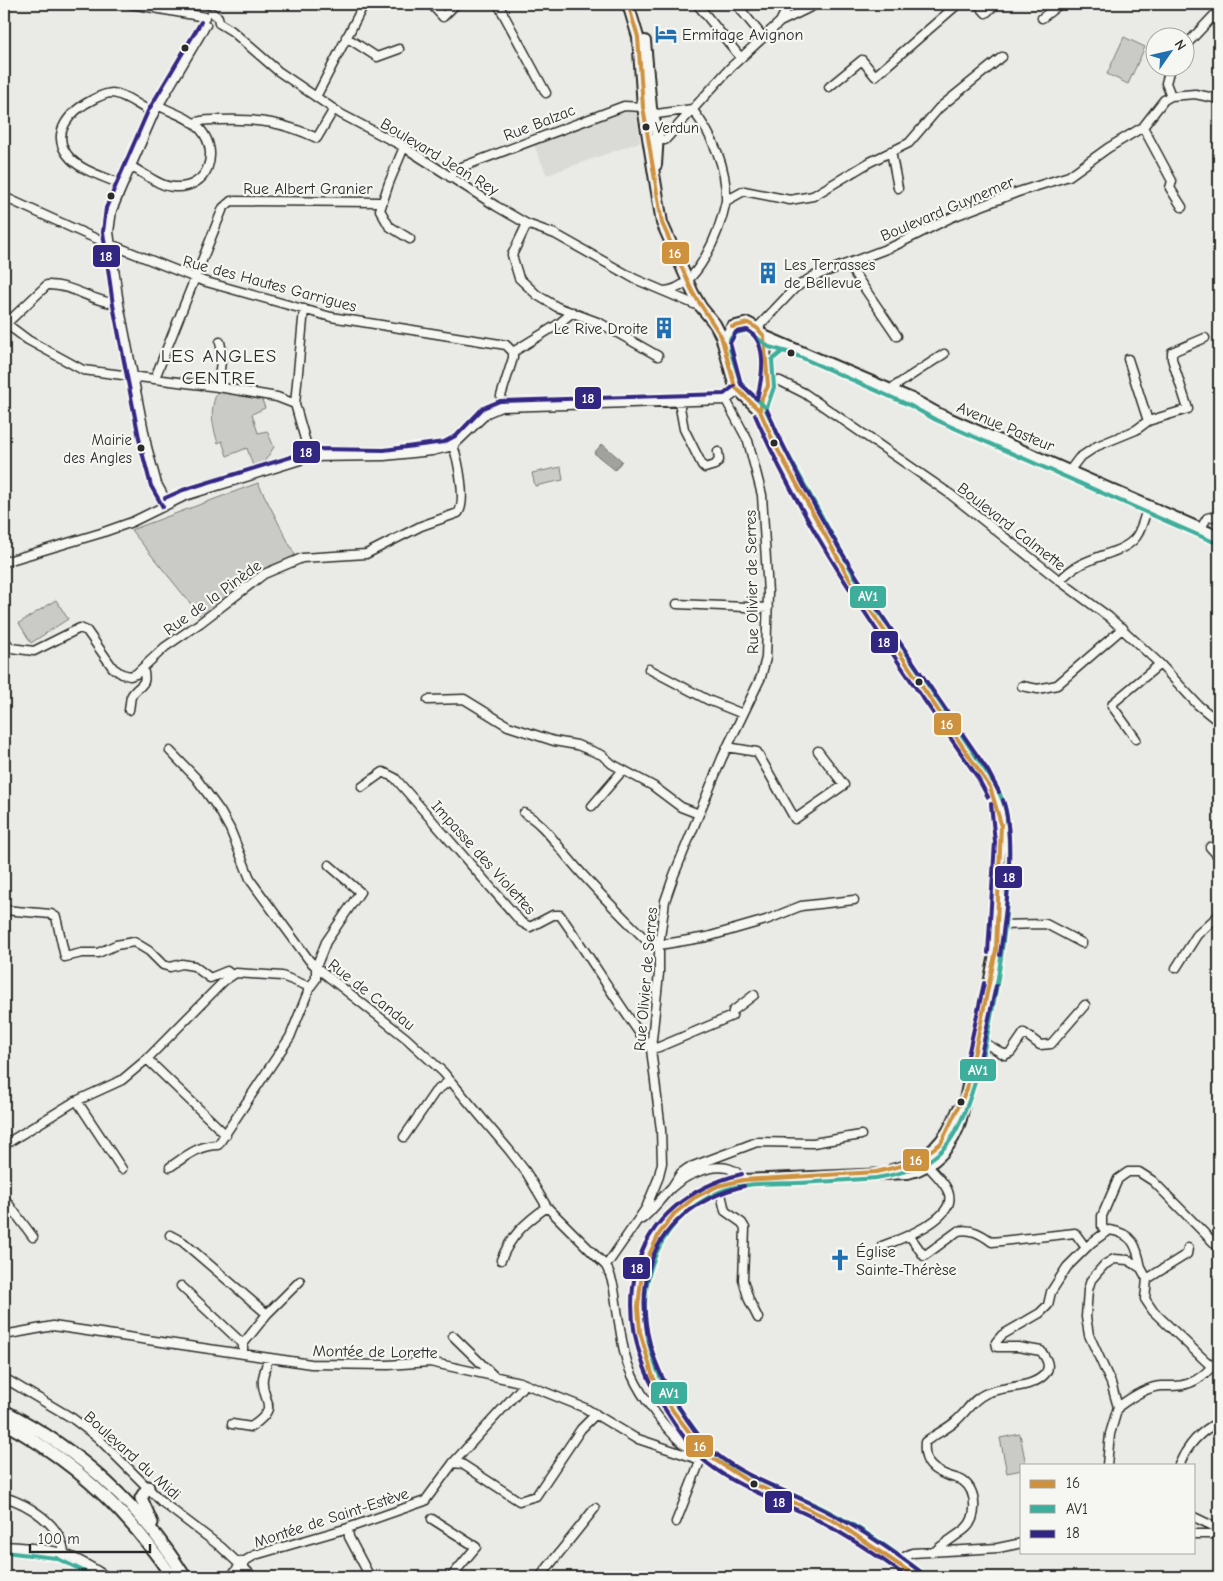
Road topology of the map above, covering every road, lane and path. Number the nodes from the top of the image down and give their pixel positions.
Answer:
1 (131, 4) edge
2 (209, 4) edge
3 (364, 4) edge
4 (431, 4) edge
5 (456, 4) edge
6 (498, 4) edge
7 (628, 4) edge
8 (634, 4) edge
9 (697, 4) edge
10 (736, 4) edge
11 (790, 4) edge
12 (817, 4) edge
13 (958, 4) edge
14 (978, 4) edge
15 (996, 4) edge
16 (1060, 4) edge
17 (1219, 10) edge
18 (209, 15) junction
19 (1042, 18) dead end
20 (780, 22) junction
21 (219, 23) junction
22 (206, 25) junction
23 (1196, 34) edge
24 (346, 37) junction
25 (763, 37) junction
26 (399, 49) dead end
27 (1002, 57) dead end
28 (740, 58) junction
29 (1167, 78) edge
30 (829, 87) dead end
31 (546, 93) dead end
32 (1171, 96) junction
33 (316, 97) junction
34 (1219, 100) edge
35 (158, 105) junction
36 (643, 107) junction
37 (334, 109) junction
38 (692, 109) junction
39 (154, 113) junction
40 (653, 114) junction
41 (194, 123) junction
42 (1143, 127) junction
43 (648, 136) junction
44 (657, 141) junction
45 (404, 147) junction
46 (891, 151) junction
47 (130, 166) junction
48 (655, 174) junction
49 (450, 177) junction
50 (122, 185) junction
51 (898, 188) dead end
52 (4, 197) edge
53 (726, 201) junction
54 (382, 202) junction
55 (1182, 207) dead end
56 (527, 224) junction
57 (410, 239) dead end
58 (110, 244) junction
59 (848, 264) junction
60 (194, 278) junction
61 (687, 282) junction
62 (662, 291) junction
63 (119, 304) junction
64 (701, 307) junction
65 (304, 309) junction
66 (573, 312) junction
67 (5, 322) edge
68 (715, 324) junction
69 (732, 327) junction
70 (757, 328) junction
71 (764, 336) junction
72 (896, 336) dead end
73 (1205, 338) dead end
74 (220, 342) dead end
75 (723, 342) junction
76 (782, 344) junction
77 (513, 352) junction
78 (944, 354) dead end
79 (658, 356) dead end
80 (766, 357) junction
81 (1128, 359) dead end
82 (133, 376) junction
83 (155, 378) junction
84 (768, 379) junction
85 (218, 387) junction
86 (738, 391) junction
87 (892, 391) junction
88 (764, 394) junction
89 (747, 398) junction
90 (726, 400) junction
91 (679, 402) junction
92 (295, 404) junction
93 (501, 407) junction
94 (760, 411) junction
95 (1148, 421) junction
96 (453, 446) junction
97 (718, 452) dead end
98 (310, 457) junction
99 (1070, 470) junction
100 (168, 504) junction
101 (1148, 505) junction
102 (1219, 515) edge
103 (1201, 528) junction
104 (1219, 536) edge
105 (4, 562) edge
106 (1060, 581) junction
107 (677, 604) dead end
108 (768, 608) junction
109 (1122, 628) junction
110 (4, 640) edge
111 (1160, 664) junction
112 (143, 669) junction
113 (648, 669) dead end
114 (1022, 686) dead end
115 (428, 700) dead end
116 (130, 710) dead end
117 (744, 714) junction
118 (1219, 722) edge
119 (1136, 739) dead end
120 (728, 747) junction
121 (170, 751) dead end
122 (818, 751) dead end
123 (622, 770) junction
124 (362, 787) dead end
125 (592, 806) dead end
126 (524, 813) dead end
127 (699, 814) junction
128 (1210, 847) dead end
129 (1219, 857) edge
130 (329, 865) dead end
131 (854, 900) dead end
132 (4, 910) edge
133 (1219, 915) edge
134 (998, 925) junction
135 (1082, 942) dead end
136 (659, 945) junction
137 (316, 967) junction
138 (1176, 968) dead end
139 (232, 975) junction
140 (310, 987) junction
141 (754, 995) dead end
142 (1085, 1005) dead end
143 (978, 1039) junction
144 (650, 1049) junction
145 (147, 1059) junction
146 (449, 1081) junction
147 (77, 1101) junction
148 (861, 1134) dead end
149 (226, 1135) junction
150 (404, 1137) dead end
151 (4, 1145) edge
152 (925, 1162) junction
153 (170, 1167) dead end
154 (122, 1169) dead end
155 (743, 1180) junction
156 (719, 1185) junction
157 (672, 1186) junction
158 (4, 1198) edge
159 (547, 1207) junction
160 (631, 1229) junction
161 (1106, 1232) junction
162 (170, 1235) dead end
163 (910, 1235) junction
164 (33, 1237) dead end
165 (882, 1246) dead end
166 (1086, 1248) junction
167 (1188, 1248) dead end
168 (1219, 1248) edge
169 (501, 1260) dead end
170 (606, 1266) junction
171 (1141, 1268) junction
172 (1148, 1280) junction
173 (300, 1281) dead end
174 (181, 1286) dead end
175 (267, 1314) junction
176 (758, 1318) dead end
177 (4, 1335) edge
178 (453, 1336) dead end
179 (243, 1344) junction
180 (243, 1354) junction
181 (268, 1358) junction
182 (1219, 1359) edge
183 (1212, 1367) junction
184 (494, 1376) junction
185 (4, 1378) edge
186 (526, 1384) junction
187 (1118, 1407) junction
188 (4, 1411) edge
189 (596, 1414) junction
190 (1219, 1422) edge
191 (4, 1423) edge
192 (232, 1424) dead end
193 (702, 1454) junction
194 (453, 1464) junction
195 (1107, 1464) edge
196 (1180, 1464) edge
197 (148, 1487) junction
198 (4, 1497) edge
199 (595, 1508) dead end
200 (1196, 1518) edge
201 (432, 1519) dead end
202 (676, 1522) dead end
203 (348, 1528) junction
204 (1196, 1534) edge
205 (1219, 1534) edge
206 (159, 1538) junction
207 (1020, 1543) edge
208 (4, 1546) edge
209 (64, 1552) junction
210 (934, 1552) junction
211 (899, 1563) junction
212 (240, 1565) junction
213 (369, 1574) dead end
214 (107, 1577) edge
215 (172, 1577) edge
216 (185, 1577) edge
217 (230, 1577) edge
218 (253, 1577) edge
219 (451, 1577) edge
220 (540, 1577) edge
221 (917, 1577) edge

1 - 18 street
2 - 18 street
3 - 24 street
4 - 5 street
6 - 31 street
7 - 36 main road
8 - 40 main road
9 - 28 street
10 - 25 street
11 - 20 street
12 - 20 street
13 - 30 street
14 - 15 street
16 - 19 street
17 - 23 street
18 - 21 street, Boulevard Jean Rey
18 - 22 street
20 - 25 street
21 - 22 street
21 - 33 street, Boulevard Jean Rey
22 - 35 street
24 - 26 street
24 - 33 street
25 - 28 street
27 - 46 street
28 - 38 street
29 - 32 street
32 - 34 street
32 - 42 street, Boulevard Guynemer
33 - 37 street, Boulevard Jean Rey
35 - 39 street
35 - 41 street
36 - 40 street
36 - 43 main road
36 - 49 street, Rue Balzac
37 - 41 street
37 - 45 street, Boulevard Jean Rey
38 - 40 street
38 - 44 street
38 - 53 street
39 - 47 street
39 - 50 street
40 - 44 main road
41 - 47 street
42 - 55 street
42 - 59 street, Boulevard Guynemer
43 - 44 street
43 - 48 main road
44 - 48 main road
45 - 49 street, Boulevard Jean Rey
45 - 54 street
46 - 51 street
46 - 53 street
47 - 50 street
48 - 61 main road
49 - 56 street, Boulevard Jean Rey
50 - 58 street
52 - 58 street, Rue des Hautes Garrigues
53 - 61 street
54 - 57 street
54 - 60 street, Rue Albert Granier
56 - 62 street, Boulevard Jean Rey
56 - 66 street
58 - 60 street, Rue des Hautes Garrigues
58 - 63 street
59 - 70 street, Boulevard Guynemer
59 - 72 street
60 - 65 street, Rue des Hautes Garrigues
60 - 83 street, Rue Albert Granier
61 - 62 street
61 - 64 main road
62 - 64 street, Boulevard Jean Rey
63 - 67 street
63 - 82 street
64 - 68 main road
65 - 77 street, Rue des Hautes Garrigues
65 - 92 street
66 - 77 street
66 - 79 street
67 - 82 street
68 - 69 main road
68 - 75 main road
69 - 70 main road
69 - 75 main road
70 - 71 main road
71 - 76 main road, Avenue Pasteur
71 - 80 main road
73 - 95 street
74 - 85 street
75 - 86 main road
76 - 80 main road
76 - 87 main road, Avenue Pasteur
77 - 93 street
78 - 87 street
80 - 84 main road
81 - 95 street
82 - 83 street
82 - 100 street
83 - 85 street
84 - 88 main road
84 - 106 street, Boulevard Calmette
85 - 92 street
86 - 89 main road
86 - 90 street
87 - 99 main road, Avenue Pasteur
88 - 89 main road
88 - 94 main road
89 - 94 main road
90 - 91 street
90 - 108 street, Rue Olivier de Serres
91 - 93 street
91 - 97 street
92 - 98 street
93 - 96 street
94 - 134 main road
95 - 99 street
96 - 98 street
96 - 112 street, Rue de la Pinède
98 - 100 street
99 - 101 main road, Avenue Pasteur
100 - 105 street
101 - 103 main road, Avenue Pasteur
101 - 106 street
102 - 103 street
103 - 104 main road, Avenue Pasteur
106 - 109 street, Boulevard Calmette
107 - 108 street
108 - 117 street, Rue Olivier de Serres
109 - 111 street, Boulevard Calmette
109 - 114 street
110 - 112 street
111 - 118 street, Boulevard Calmette
111 - 119 street
112 - 116 street
113 - 117 street
115 - 123 street
117 - 120 street, Rue Olivier de Serres
120 - 122 street
120 - 127 street, Rue Olivier de Serres
121 - 137 street
123 - 125 street
123 - 127 street
124 - 144 street, Impasse des Violettes
126 - 136 street
127 - 136 street, Rue Olivier de Serres
128 - 129 street
130 - 137 street
131 - 136 street
132 - 139 street, Rue de Candau
133 - 138 street
134 - 135 street
134 - 143 main road
136 - 144 street, Rue Olivier de Serres
137 - 140 street, Rue de Candau
137 - 146 street, Rue de Candau
139 - 140 street, Rue de Candau
139 - 145 street
140 - 149 street
141 - 144 street
142 - 143 street
143 - 152 main road
144 - 160 street, Rue Olivier de Serres
145 - 147 street
145 - 149 street
146 - 150 street
146 - 159 street, Rue de Candau
147 - 151 street
147 - 154 street
148 - 157 street
149 - 153 street
152 - 155 main road
152 - 163 street
155 - 156 main road
155 - 157 street
156 - 176 street
156 - 193 main road
157 - 160 street
158 - 164 street
159 - 169 street
159 - 170 street, Rue de Candau
160 - 170 street, Rue Olivier de Serres
161 - 166 street
161 - 168 street
161 - 171 street
162 - 175 street
163 - 165 street
163 - 166 street
166 - 210 street
167 - 172 street
170 - 193 street
171 - 172 street
171 - 187 street
172 - 183 street
173 - 175 street
174 - 179 street
175 - 179 street
177 - 180 street, Montée de Lorette
178 - 184 street
179 - 180 street
180 - 181 street, Montée de Lorette
181 - 184 street, Montée de Lorette
181 - 192 street
182 - 183 street
183 - 187 street
184 - 186 street, Montée de Lorette
185 - 197 street, Boulevard du Midi
186 - 189 street, Montée de Lorette
186 - 194 street, Montée de Saint-Estève
187 - 195 street
188 - 206 main road
189 - 193 street, Montée de Lorette
189 - 194 street
190 - 196 street
191 - 215 main road
193 - 202 street
193 - 211 main road
194 - 203 street, Montée de Saint-Estève
197 - 206 main road
197 - 212 street, Boulevard du Midi
198 - 209 street
199 - 220 street
200 - 205 street
201 - 219 street
203 - 212 street, Montée de Saint-Estève
203 - 213 street
204 - 205 street
206 - 216 main road
207 - 210 street
208 - 209 street
209 - 214 street
210 - 211 street
211 - 221 main road
212 - 217 street
212 - 218 street, Boulevard du Midi

